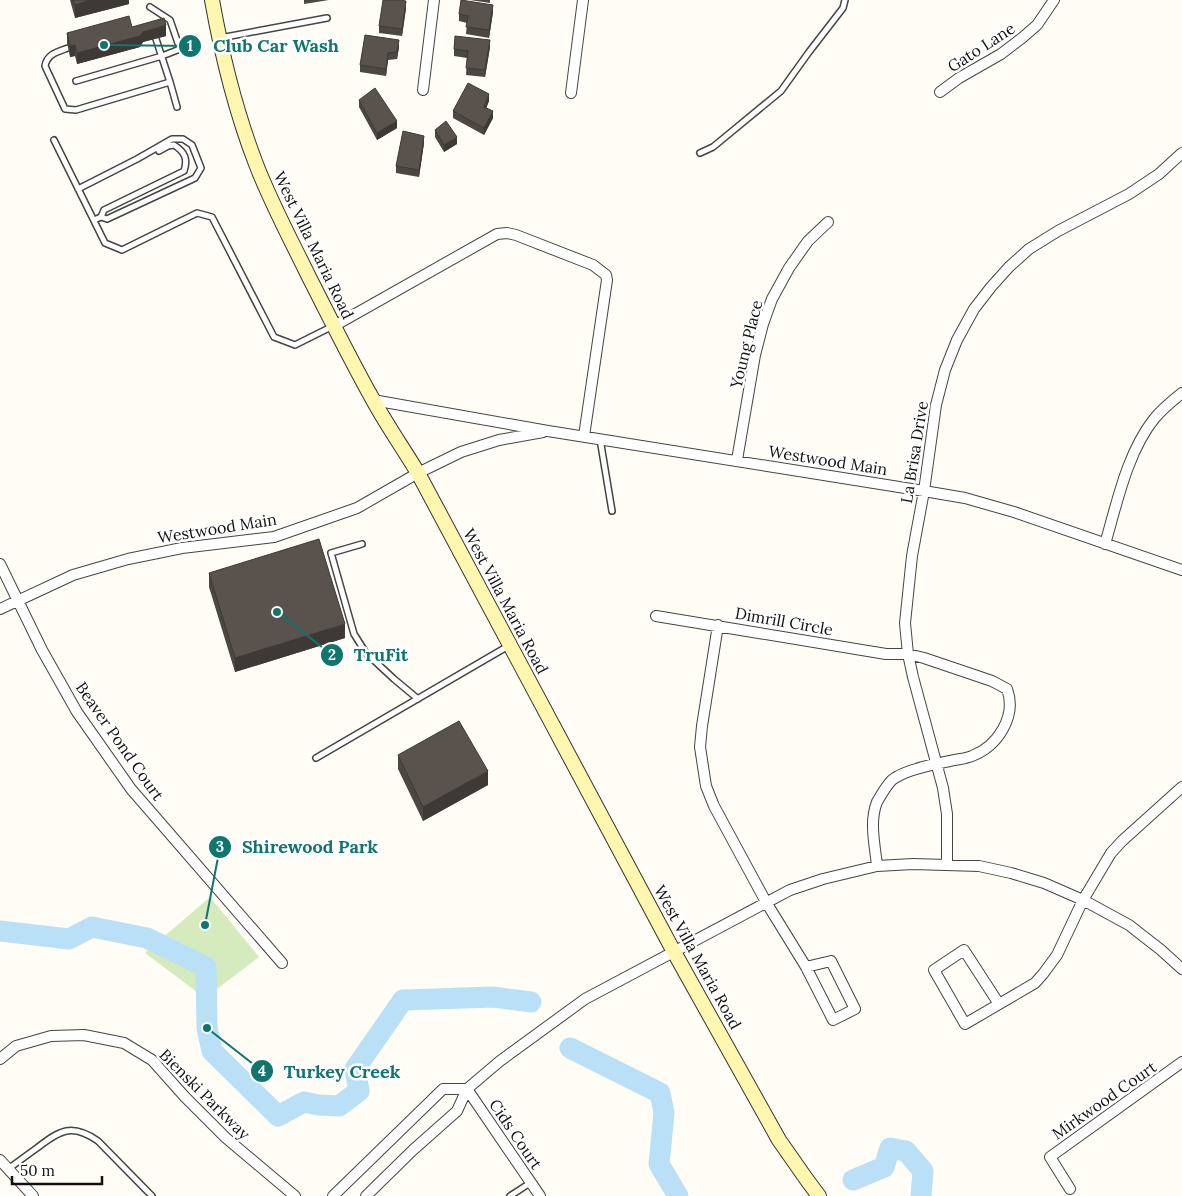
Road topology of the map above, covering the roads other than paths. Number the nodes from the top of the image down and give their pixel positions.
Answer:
1 (212, 0) edge
2 (434, 0) edge
3 (583, 0) edge
4 (845, 0) edge
5 (1054, 0) edge
6 (150, 7) dead end
7 (327, 18) dead end
8 (219, 38) junction
9 (156, 39) edge
10 (68, 48) edge
11 (162, 56) junction
12 (76, 81) dead end
13 (170, 82) junction
14 (423, 90) dead end
15 (940, 92) dead end
16 (571, 93) dead end
17 (176, 107) dead end
18 (54, 140) dead end
19 (700, 153) dead end
20 (1182, 153) edge
21 (137, 159) junction
22 (78, 189) junction
23 (101, 217) junction
24 (94, 220) junction
25 (828, 222) dead end
26 (334, 326) junction
27 (1182, 393) edge
28 (373, 400) junction
29 (548, 431) junction
30 (584, 436) junction
31 (600, 439) junction
32 (737, 460) junction
33 (418, 473) junction
34 (924, 491) junction
35 (612, 511) dead end
36 (362, 544) dead end
37 (1104, 544) junction
38 (0, 564) edge
39 (1182, 570) edge
40 (19, 601) junction
41 (0, 609) edge
42 (656, 616) dead end
43 (718, 625) junction
44 (510, 644) junction
45 (908, 654) junction
46 (418, 699) junction
47 (316, 758) dead end
48 (936, 763) junction
49 (1182, 787) edge
50 (947, 865) junction
51 (877, 866) junction
52 (1083, 900) junction
53 (766, 902) junction
54 (674, 952) junction
55 (282, 963) dead end
56 (806, 968) junction
57 (1182, 970) edge
58 (999, 1004) junction
59 (0, 1059) edge
60 (1182, 1062) edge
61 (467, 1089) junction
62 (0, 1160) edge
63 (8, 1169) junction
64 (530, 1183) junction
65 (1070, 1189) dead end
66 (33, 1196) edge
67 (152, 1196) edge
68 (295, 1196) edge
69 (333, 1196) edge
70 (366, 1196) edge
71 (510, 1196) edge
72 (540, 1196) edge
73 (820, 1196) edge

1 - 8 main road, West Villa Maria Road
2 - 14 street
3 - 16 street
4 - 19 lane
5 - 15 street, Gato Lane
6 - 11 lane
7 - 8 lane
8 - 26 main road, West Villa Maria Road
9 - 11 lane
10 - 13 lane
11 - 12 lane
11 - 13 lane
13 - 17 lane
18 - 22 lane
20 - 34 street, La Brisa Drive
21 - 22 lane
21 - 23 lane
21 - 23 lane
22 - 24 lane
23 - 24 lane
24 - 26 lane
25 - 32 street, Young Place
26 - 28 main road, West Villa Maria Road
26 - 30 street
27 - 37 street
28 - 29 street, Westwood Main
28 - 33 main road, West Villa Maria Road
29 - 30 street, Westwood Main
29 - 33 street, Westwood Main
30 - 31 street, Westwood Main
31 - 32 street, Westwood Main
31 - 35 lane
32 - 34 street, Westwood Main
33 - 40 street, Westwood Main
33 - 44 main road, West Villa Maria Road
34 - 37 street, Westwood Main
34 - 45 street, La Brisa Drive
36 - 46 lane
37 - 39 street, Westwood Main
38 - 40 street, Beaver Pond Court
40 - 41 street, Westwood Main
40 - 55 street, Beaver Pond Court
42 - 43 street, Dimrill Circle
43 - 45 street, Dimrill Circle
43 - 53 street
44 - 46 lane
44 - 54 main road, West Villa Maria Road
45 - 48 street, La Brisa Drive
45 - 48 street, Dimrill Circle
46 - 47 lane
48 - 50 street, La Brisa Drive
48 - 51 street, Dimrill Circle
49 - 52 street
50 - 51 street
50 - 52 street
51 - 53 street
52 - 57 street
52 - 58 street
53 - 54 street
53 - 56 street
54 - 61 street
54 - 73 main road, West Villa Maria Road
56 - 56 street
58 - 58 street
59 - 68 street, Bienski Parkway
60 - 65 street, Mirkwood Court
61 - 64 street, Cids Court
61 - 69 street
61 - 70 street
62 - 63 street
63 - 66 street
63 - 67 lane
64 - 71 lane
64 - 72 street, Cids Court

